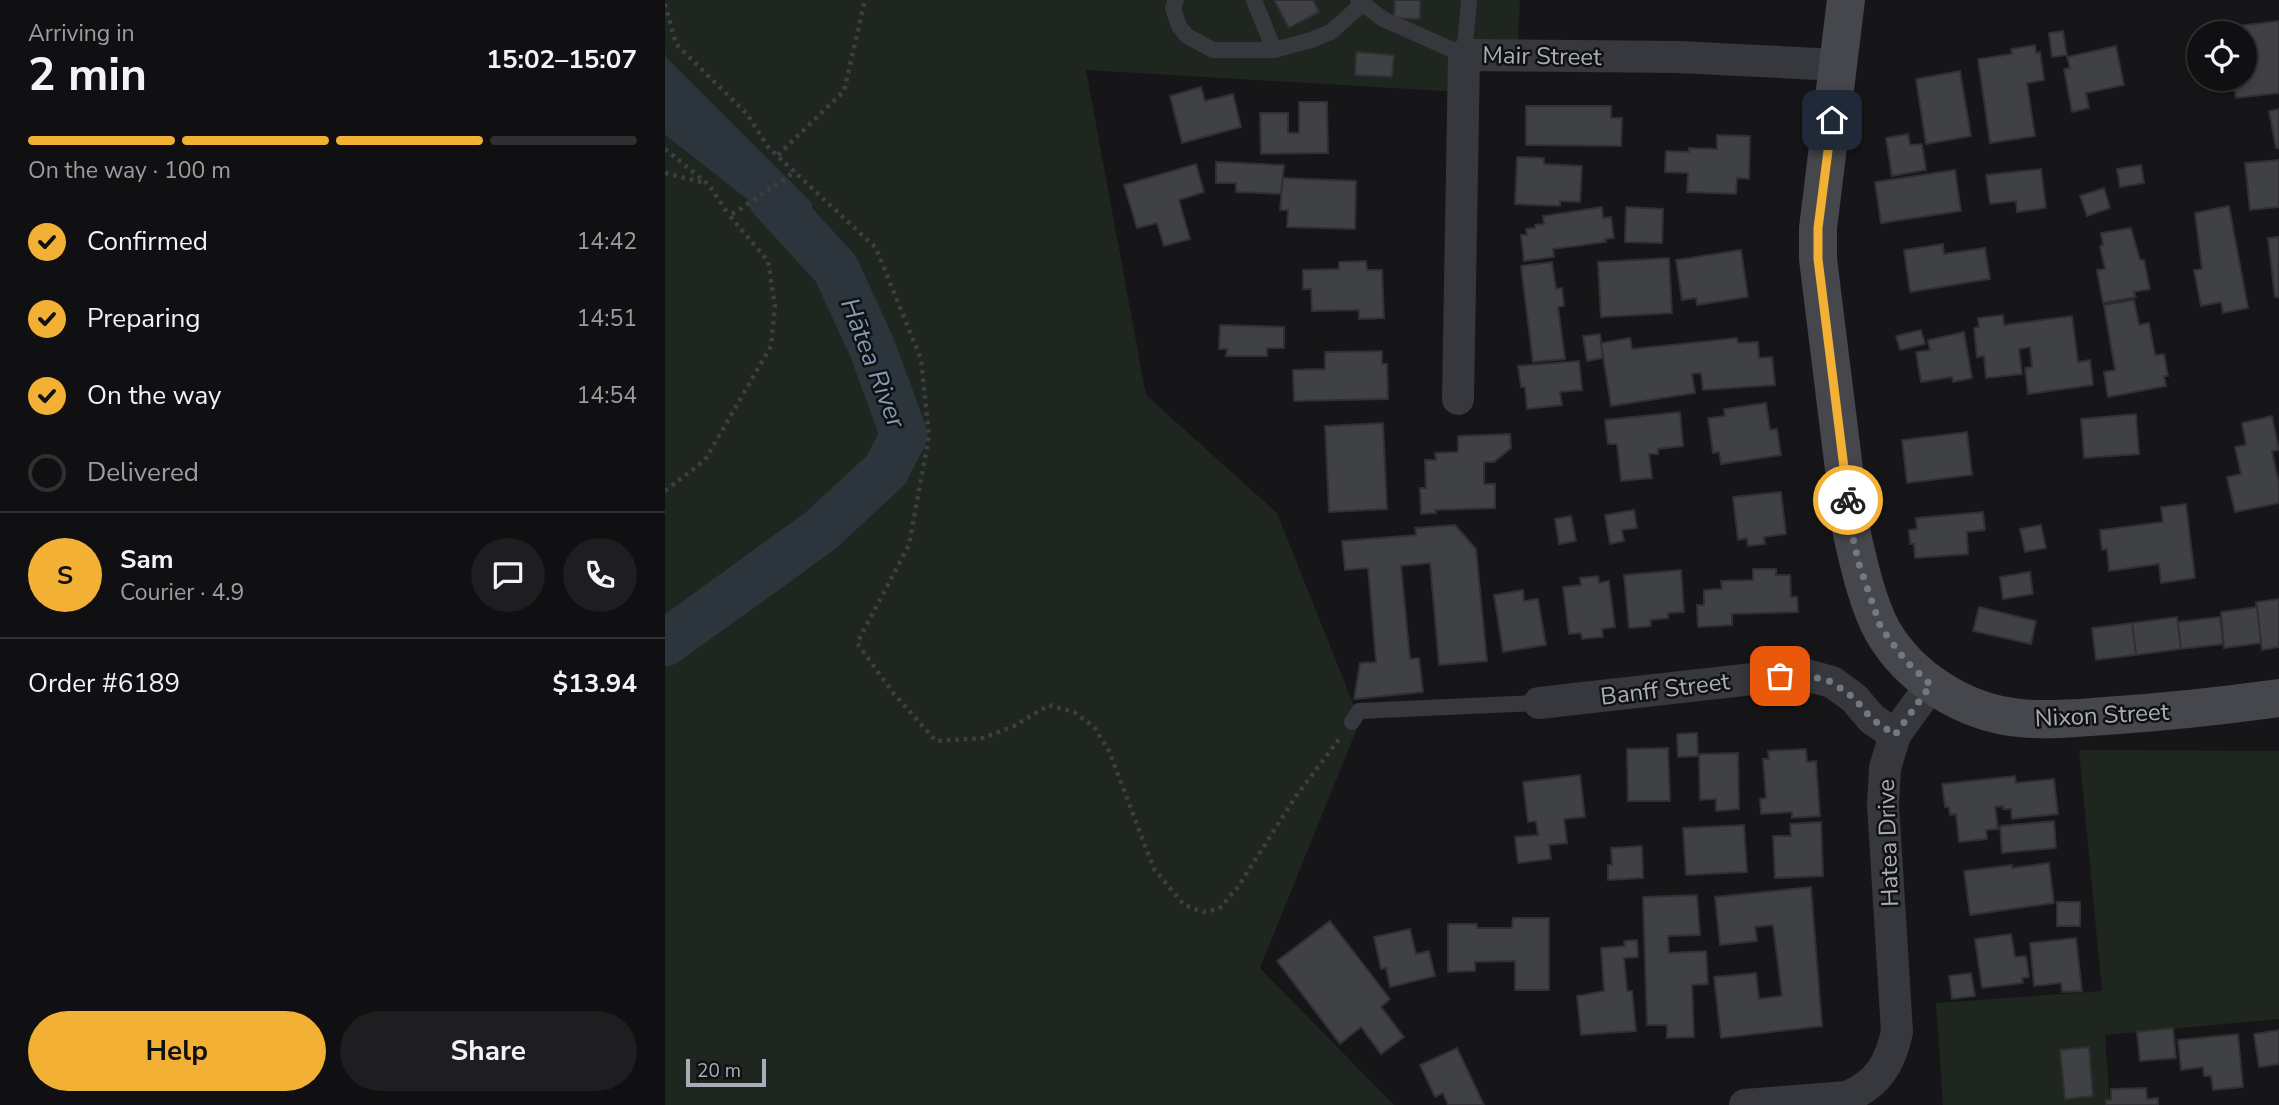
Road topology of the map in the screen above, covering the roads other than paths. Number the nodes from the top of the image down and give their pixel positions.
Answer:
1 (1176, 0) edge
2 (1254, 0) edge
3 (1469, 0) edge
4 (1846, 0) edge
5 (1360, 2) edge
6 (1274, 50) junction
7 (1464, 55) junction
8 (1839, 65) junction
9 (1458, 399) dead end
10 (1931, 685) junction
11 (2279, 698) edge
12 (1539, 703) joint
13 (1352, 722) road end
14 (1895, 735) junction
15 (1745, 1105) edge

1 - 6 lane
2 - 6 lane
3 - 7 lane
4 - 8 main road
5 - 6 lane
5 - 7 lane
7 - 8 street, Mair Street
7 - 9 street, Mair Street
8 - 10 main road
10 - 11 main road, Nixon Street
10 - 14 street, Hatea Drive
12 - 13 lane
12 - 14 street, Banff Street
14 - 15 street, Hatea Drive

